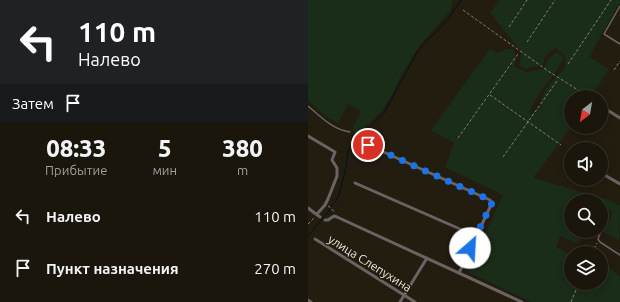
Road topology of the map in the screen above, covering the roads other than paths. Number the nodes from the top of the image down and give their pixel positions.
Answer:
1 (620, 6) edge
2 (620, 44) edge
3 (308, 106) edge
4 (608, 110) edge
5 (620, 118) edge
6 (350, 132) dead end
7 (308, 136) edge
8 (368, 145) dead end
9 (608, 176) edge
10 (355, 182) dead end
11 (620, 184) edge
12 (308, 208) edge
13 (325, 220) dead end
14 (476, 236) junction
15 (598, 238) edge
16 (315, 239) dead end
17 (620, 255) edge
18 (427, 258) junction
19 (459, 273) junction
20 (404, 295) junction
21 (308, 300) edge
22 (311, 302) edge
23 (400, 302) edge
24 (415, 302) edge
25 (522, 302) edge

1 - 2 lane
3 - 6 lane
4 - 5 street
7 - 12 street
8 - 14 street
9 - 11 street
10 - 14 street
13 - 18 street
14 - 19 street
15 - 17 lane
16 - 20 street, улица Слепухина
18 - 19 street
18 - 20 street
19 - 25 street
20 - 23 street
20 - 24 street, улица Слепухина
21 - 22 street

